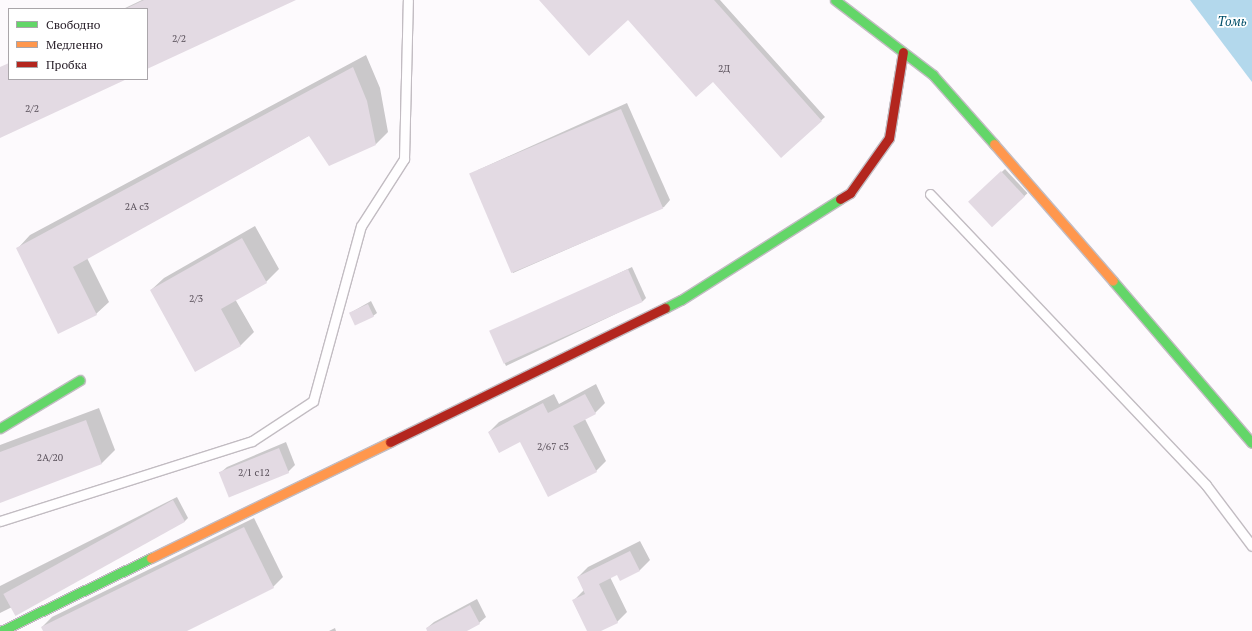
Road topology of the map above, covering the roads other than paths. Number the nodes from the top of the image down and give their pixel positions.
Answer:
1 (408, 0) edge
2 (835, 0) edge
3 (903, 52) junction
4 (930, 194) dead end
5 (80, 380) dead end
6 (0, 428) edge
7 (1252, 443) edge
8 (0, 521) edge
9 (1252, 546) edge
10 (1, 631) edge

1 - 8 lane
2 - 3 street
3 - 7 street
3 - 10 street
4 - 9 lane
5 - 6 street

